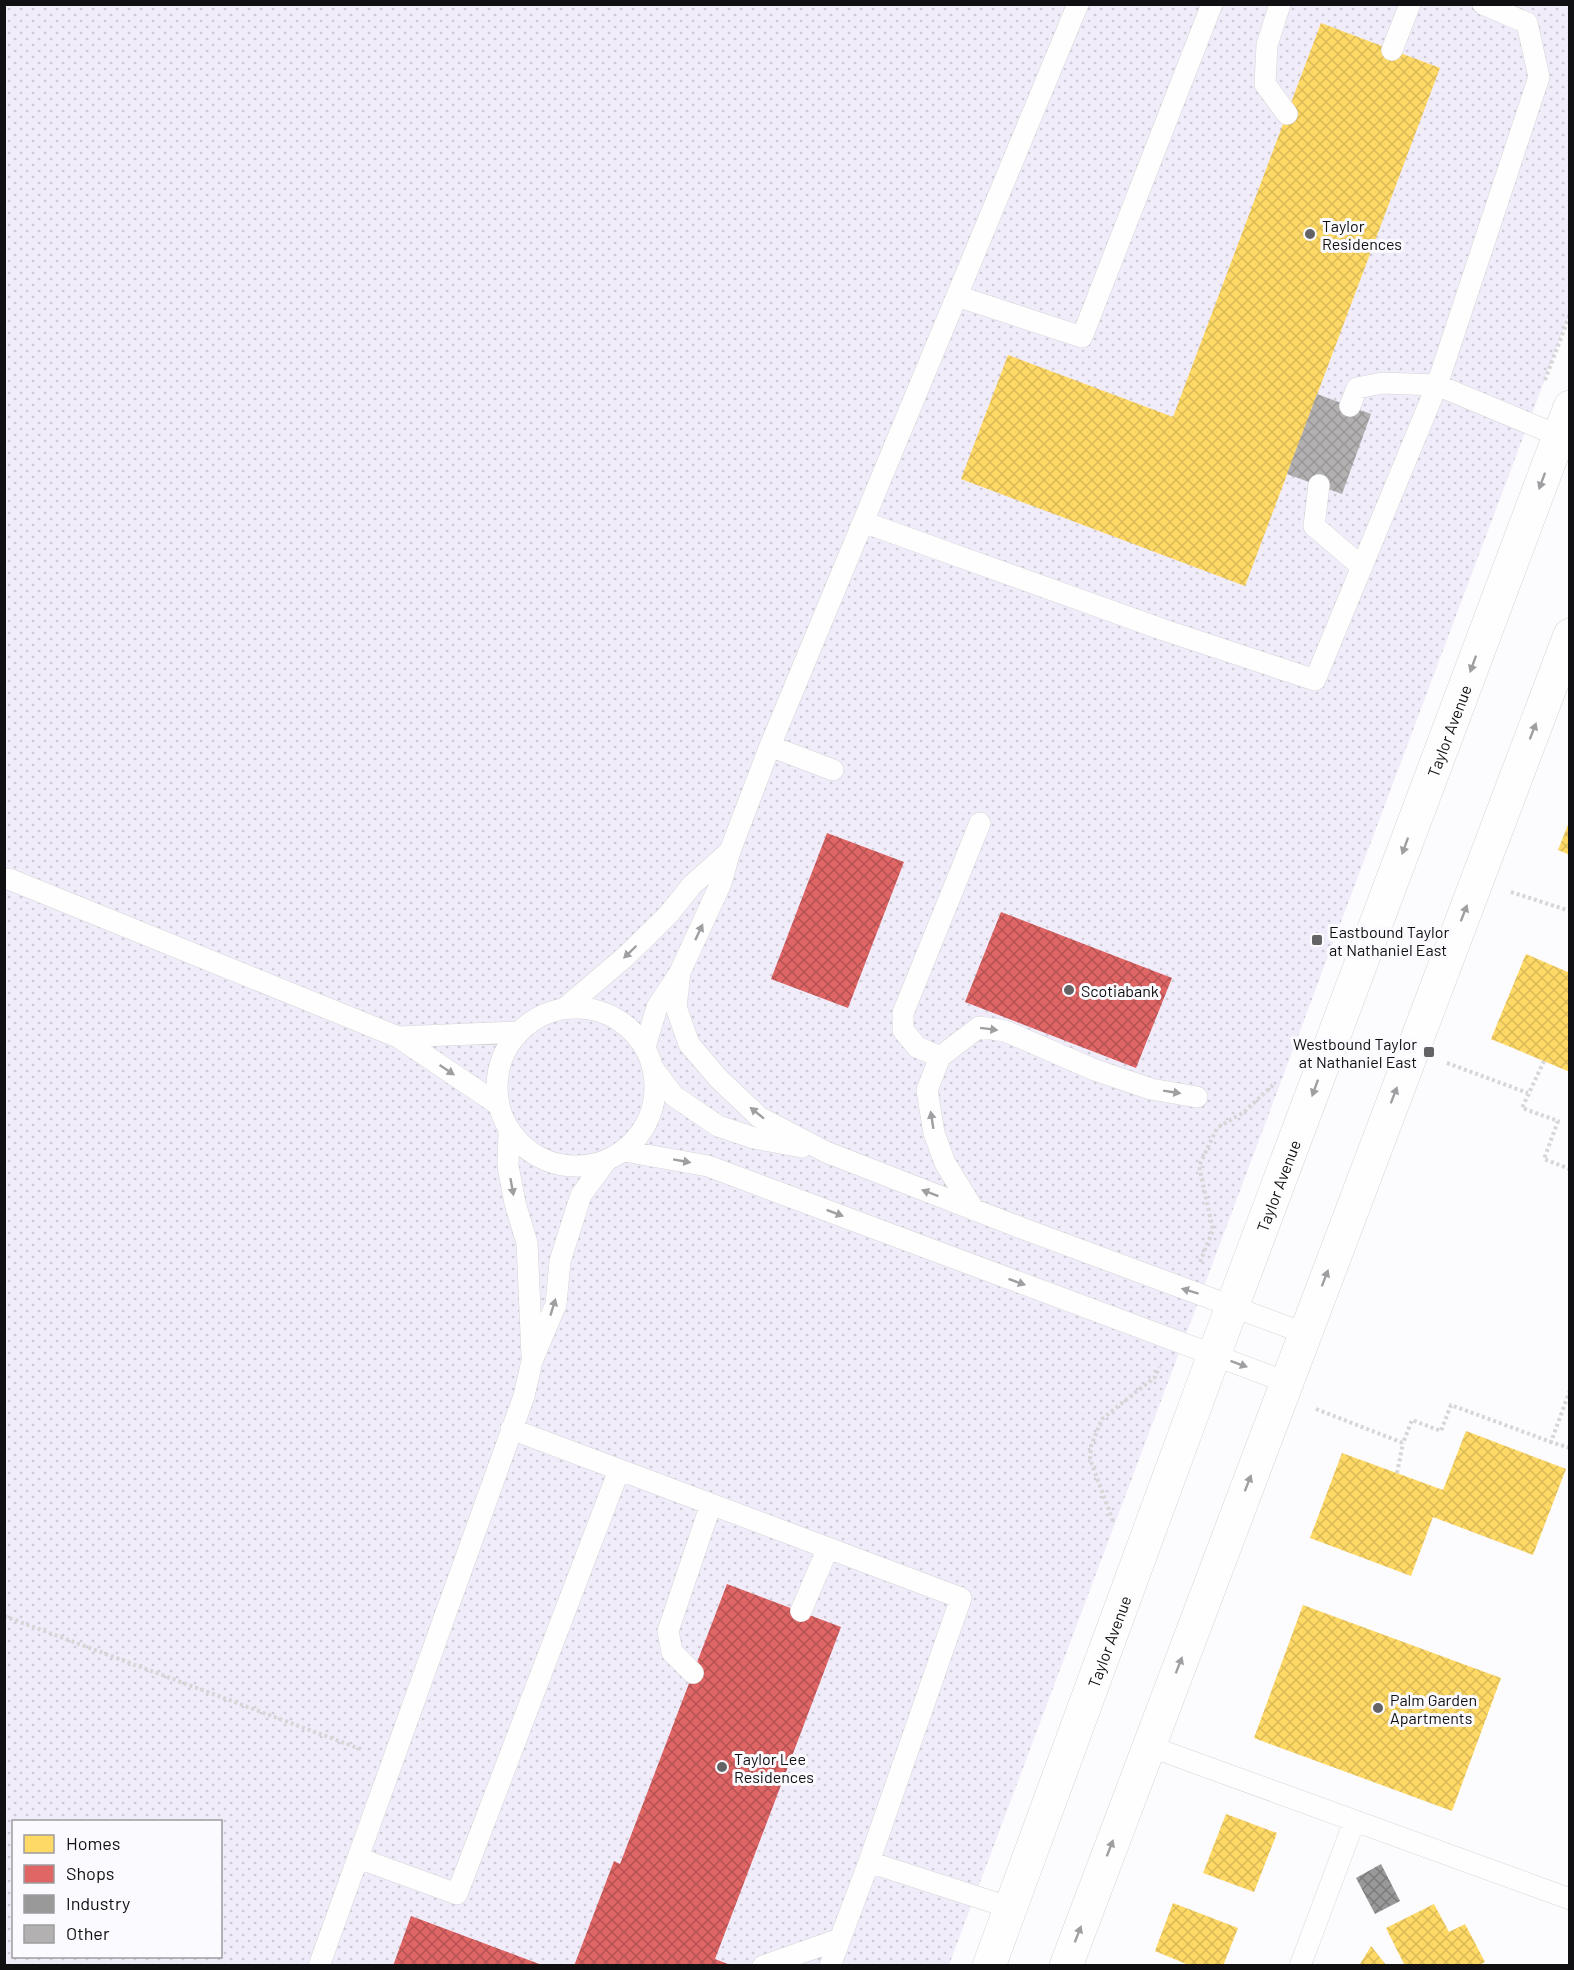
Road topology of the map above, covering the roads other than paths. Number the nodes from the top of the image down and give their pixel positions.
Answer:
1 (1078, 4) edge
2 (1212, 4) edge
3 (1280, 4) edge
4 (1410, 4) edge
5 (1483, 4) edge
6 (1392, 50) dead end
7 (1287, 114) dead end
8 (957, 296) junction
9 (1437, 385) junction
10 (1350, 406) dead end
11 (1564, 421) edge
12 (1319, 485) dead end
13 (863, 522) junction
14 (1362, 567) junction
15 (1569, 635) edge
16 (770, 746) junction
17 (833, 770) dead end
18 (980, 823) dead end
19 (730, 851) junction
20 (4, 879) edge
21 (680, 972) junction
22 (565, 1008) junction
23 (519, 1032) junction
24 (398, 1037) junction
25 (645, 1047) junction
26 (940, 1057) junction
27 (653, 1068) junction
28 (1197, 1096) dead end
29 (499, 1105) junction
30 (508, 1129) junction
31 (826, 1152) junction
32 (615, 1156) junction
33 (974, 1210) junction
34 (1233, 1306) junction
35 (1304, 1332) junction
36 (1214, 1355) junction
37 (532, 1361) junction
38 (1286, 1382) junction
39 (511, 1429) junction
40 (619, 1470) junction
41 (711, 1504) junction
42 (828, 1548) junction
43 (801, 1611) dead end
44 (693, 1673) dead end
45 (1149, 1746) junction
46 (1354, 1821) junction
47 (358, 1858) junction
48 (869, 1862) junction
49 (1569, 1899) edge
50 (1011, 1908) junction
51 (840, 1939) junction
52 (319, 1965) edge
53 (763, 1965) edge
54 (830, 1965) edge
55 (989, 1965) edge
56 (1066, 1965) edge
57 (1300, 1965) edge

1 - 8 lane
2 - 8 lane
3 - 7 lane
4 - 6 lane
5 - 9 lane
8 - 13 lane
9 - 10 lane
9 - 11 lane
9 - 14 lane
11 -> 34 main road, Taylor Avenue
12 - 14 lane
13 - 14 lane
13 - 16 lane
35 -> 15 main road
16 - 17 lane
16 - 19 lane
18 - 26 lane
21 -> 19 lane
19 -> 22 lane
20 - 24 lane
21 - 25 lane
31 -> 21 lane
22 - 23 lane
22 - 25 lane
23 - 24 lane
23 - 29 lane
24 -> 29 lane
25 - 27 lane
26 -> 28 lane
33 -> 26 lane
27 - 31 lane
27 - 32 lane
29 - 30 lane
30 - 32 lane
30 -> 37 lane
33 -> 31 lane
32 -> 36 lane
37 -> 32 lane
34 -> 33 lane
34 - 35 lane
34 - 36 main road, Taylor Avenue
35 - 38 main road
36 -> 38 lane
36 - 50 main road, Taylor Avenue
37 - 39 lane
45 -> 38 main road
39 - 40 lane
39 - 47 lane
40 - 41 lane
40 - 47 lane
41 - 42 lane
41 - 44 lane
42 - 43 lane
42 - 48 lane
45 - 46 lane
56 -> 45 main road
46 - 49 lane
46 - 57 lane
47 - 52 lane
48 - 50 lane
48 - 51 lane
50 - 55 main road, Taylor Avenue
51 - 53 lane
51 - 54 lane

